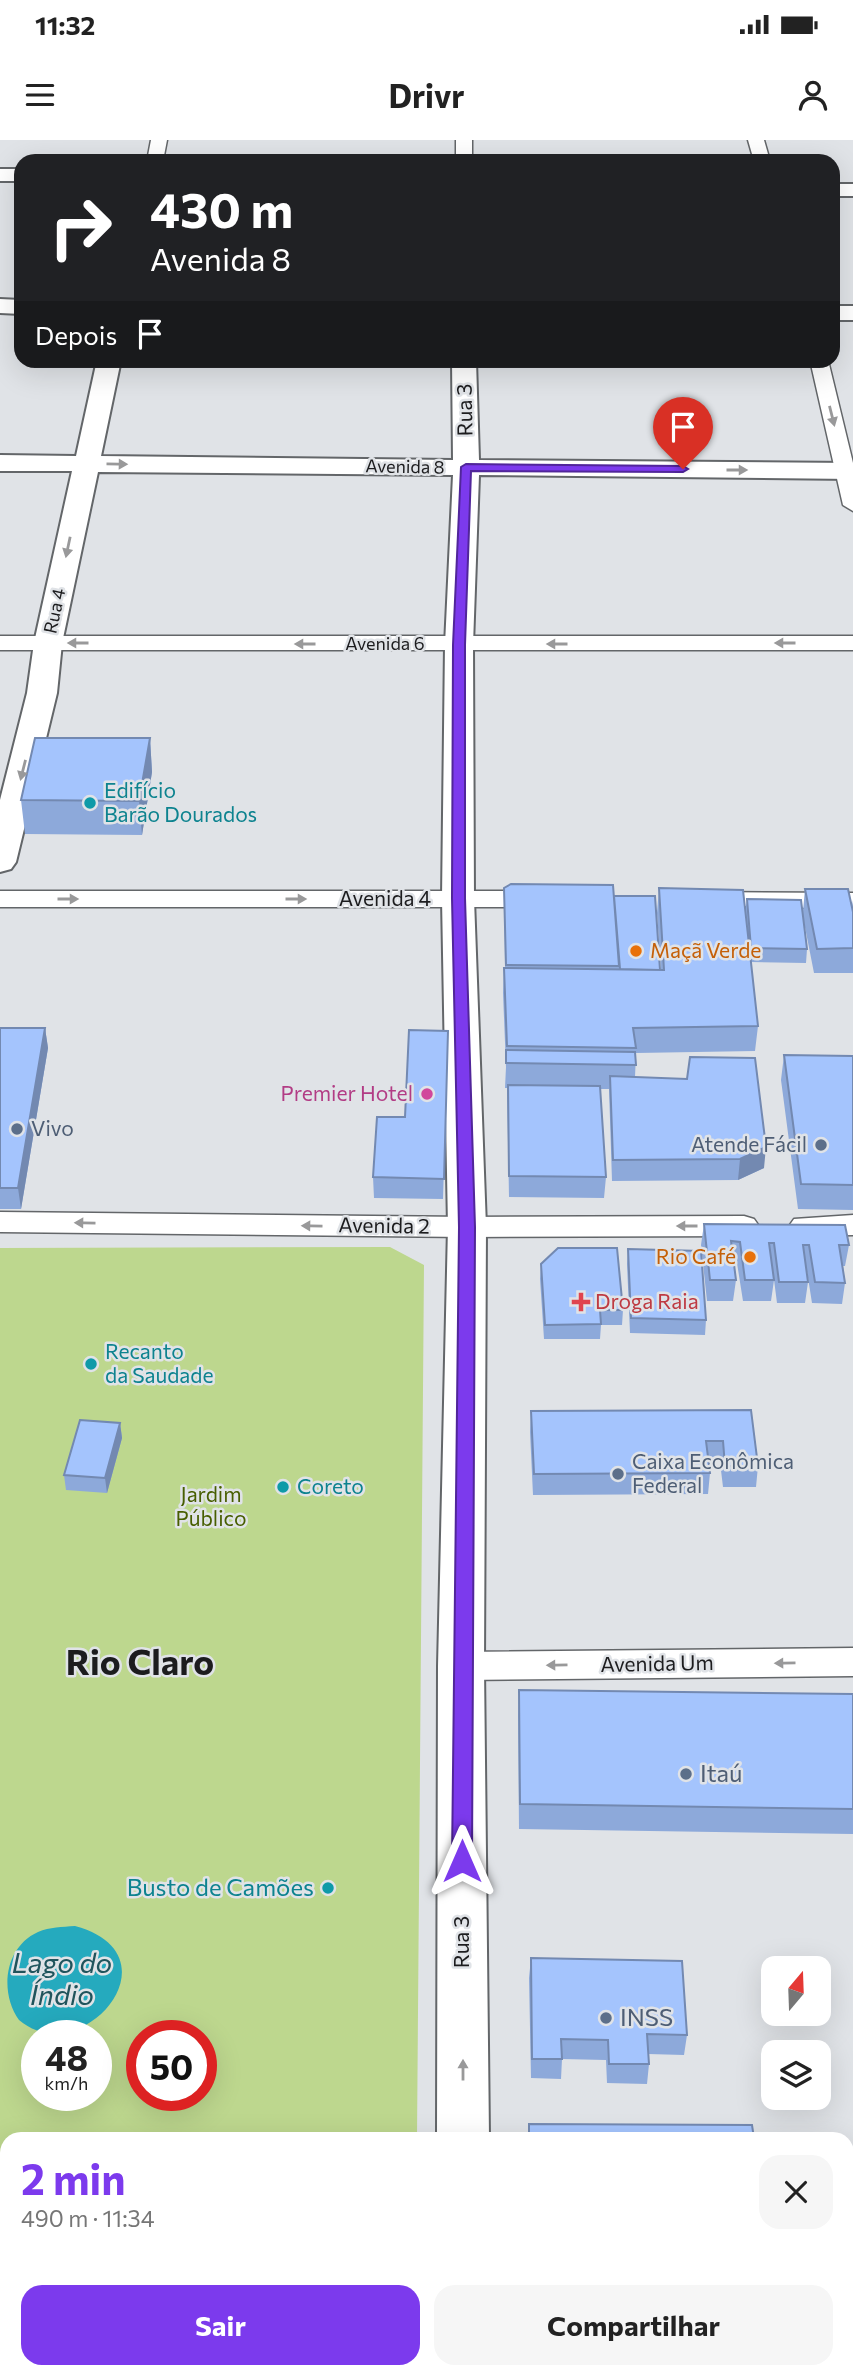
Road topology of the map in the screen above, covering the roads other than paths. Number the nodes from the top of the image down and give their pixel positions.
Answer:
1 (107, 368) edge
2 (464, 368) edge
3 (821, 368) edge
4 (0, 463) edge
5 (85, 464) junction
6 (466, 467) junction
7 (849, 471) edge
8 (853, 505) edge
9 (0, 643) edge
10 (48, 643) junction
11 (853, 643) edge
12 (459, 645) junction
13 (0, 862) edge
14 (458, 898) junction
15 (0, 899) edge
16 (567, 899) edge
17 (676, 900) edge
18 (853, 901) edge
19 (0, 1222) edge
20 (853, 1225) edge
21 (467, 1227) junction
22 (853, 1662) edge
23 (461, 1666) junction
24 (463, 2132) edge

1 - 5 main road, Rua 4
2 - 6 main road, Rua 3
3 -> 7 street
4 - 5 main road, Avenida 8
5 -> 6 main road, Avenida 8
5 -> 10 main road, Rua 4
6 -> 7 main road, Avenida 8
6 - 12 main road, Rua 3
7 - 8 street
9 - 10 street, Avenida 6
12 -> 10 street, Avenida 6
10 -> 13 main road, Rua 4
11 -> 12 street, Avenida 6
12 - 14 main road, Rua 3
15 -> 14 street, Avenida 4
14 - 16 street, Avenida 4
14 - 21 main road, Rua 3
17 - 18 street
21 -> 19 street, Avenida 2
20 -> 21 street, Avenida 2
21 - 23 main road, Rua 3
22 -> 23 street, Avenida Um
24 -> 23 main road, Rua 3

